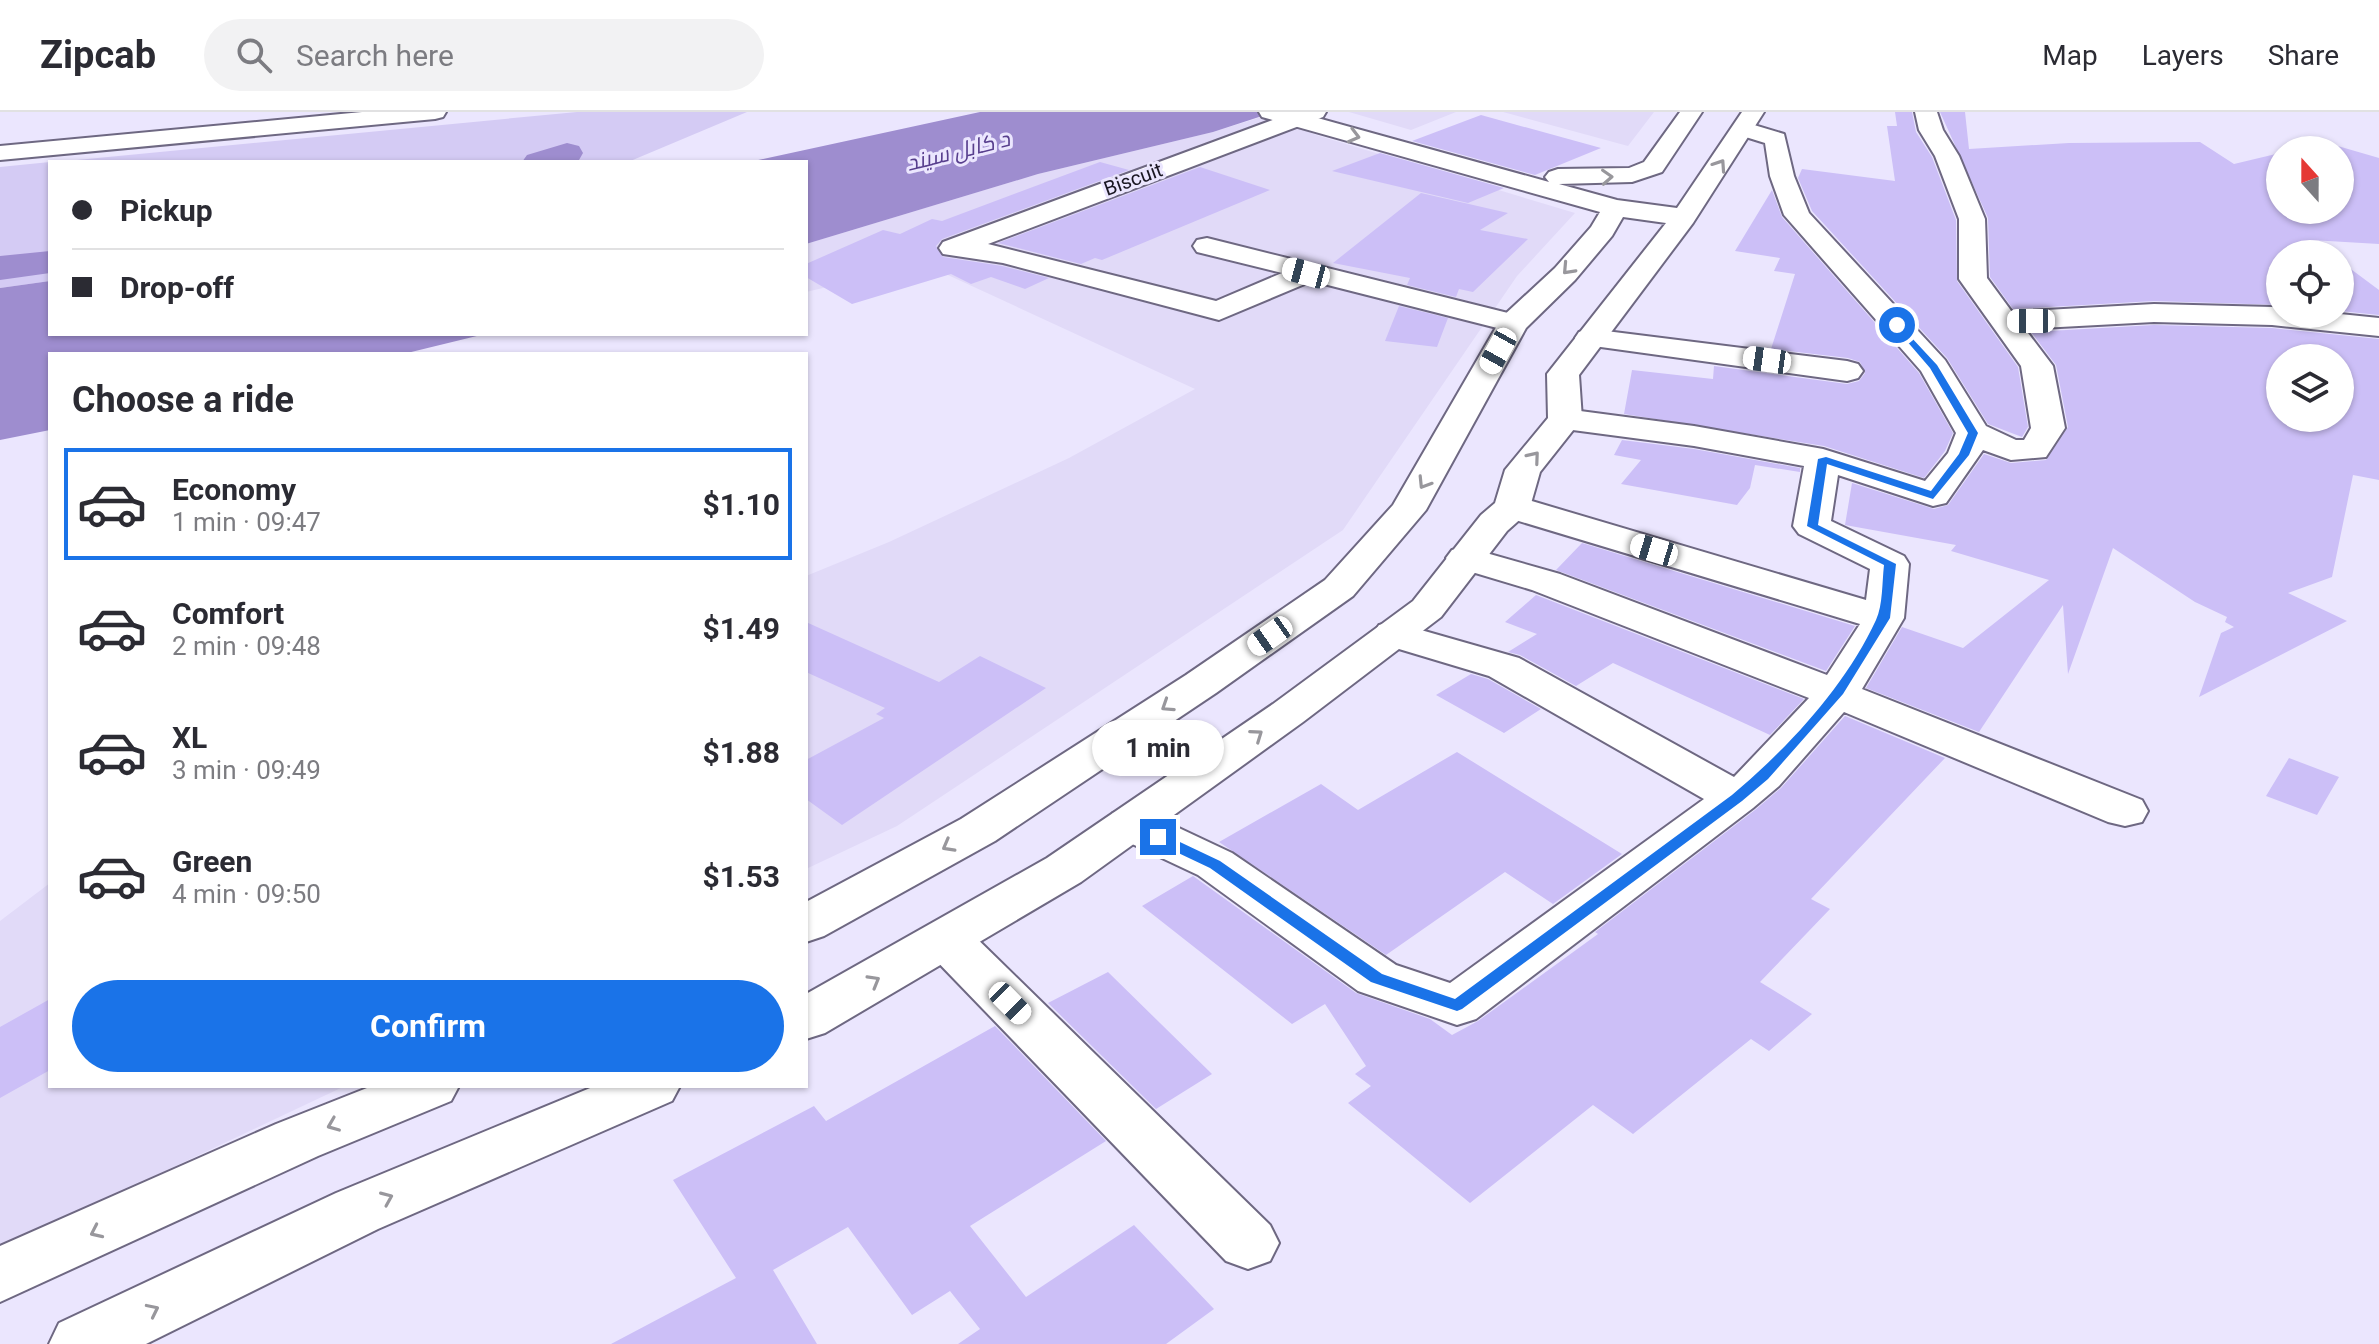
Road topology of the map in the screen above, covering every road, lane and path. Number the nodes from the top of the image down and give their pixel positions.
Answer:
1 (293, 112) edge
2 (435, 112) edge
3 (1691, 112) edge
4 (1926, 112) edge
5 (1290, 115) edge
6 (1749, 121) edge
7 (0, 139) edge
8 (0, 153) edge
9 (1504, 177) junction
10 (1615, 208) junction
11 (1684, 217) junction
12 (1207, 246) dead end
13 (1306, 273) junction
14 (2003, 321) junction
15 (1513, 323) junction
16 (2379, 327) edge
17 (1590, 338) junction
18 (1847, 371) dead end
19 (1565, 419) junction
20 (1973, 433) junction
21 (1823, 459) junction
22 (1512, 507) junction
23 (1465, 558) junction
24 (1884, 618) junction
25 (1393, 634) junction
26 (1837, 694) junction
27 (1737, 798) junction
28 (2125, 811) dead end
29 (1130, 824) junction
30 (808, 923) edge
31 (946, 939) junction
32 (808, 1018) edge
33 (426, 1088) edge
34 (647, 1088) edge
35 (1248, 1243) dead end
36 (0, 1275) edge
37 (82, 1344) edge

1 - 7 main road
2 - 8 main road
9 -> 3 main road
4 - 14 main road
5 -> 9 main road
5 - 13 main road, Biscuit
11 -> 6 main road
6 - 20 main road
9 - 10 main road
10 - 11 main road
10 -> 15 main road
11 - 17 main road
12 - 13 main road
13 - 15 main road
14 - 16 main road
14 - 20 main road
15 -> 30 main road
17 - 18 main road
17 - 19 main road
19 - 21 main road
22 -> 19 main road
20 - 21 main road
21 - 24 main road
22 - 23 main road
22 - 24 main road
23 - 25 main road
23 - 26 main road
24 - 26 main road
25 - 27 main road
29 -> 25 main road
26 - 27 main road
26 - 28 main road
27 - 29 main road
29 - 31 main road
32 -> 31 main road
31 - 35 main road
33 -> 36 main road
37 -> 34 main road

